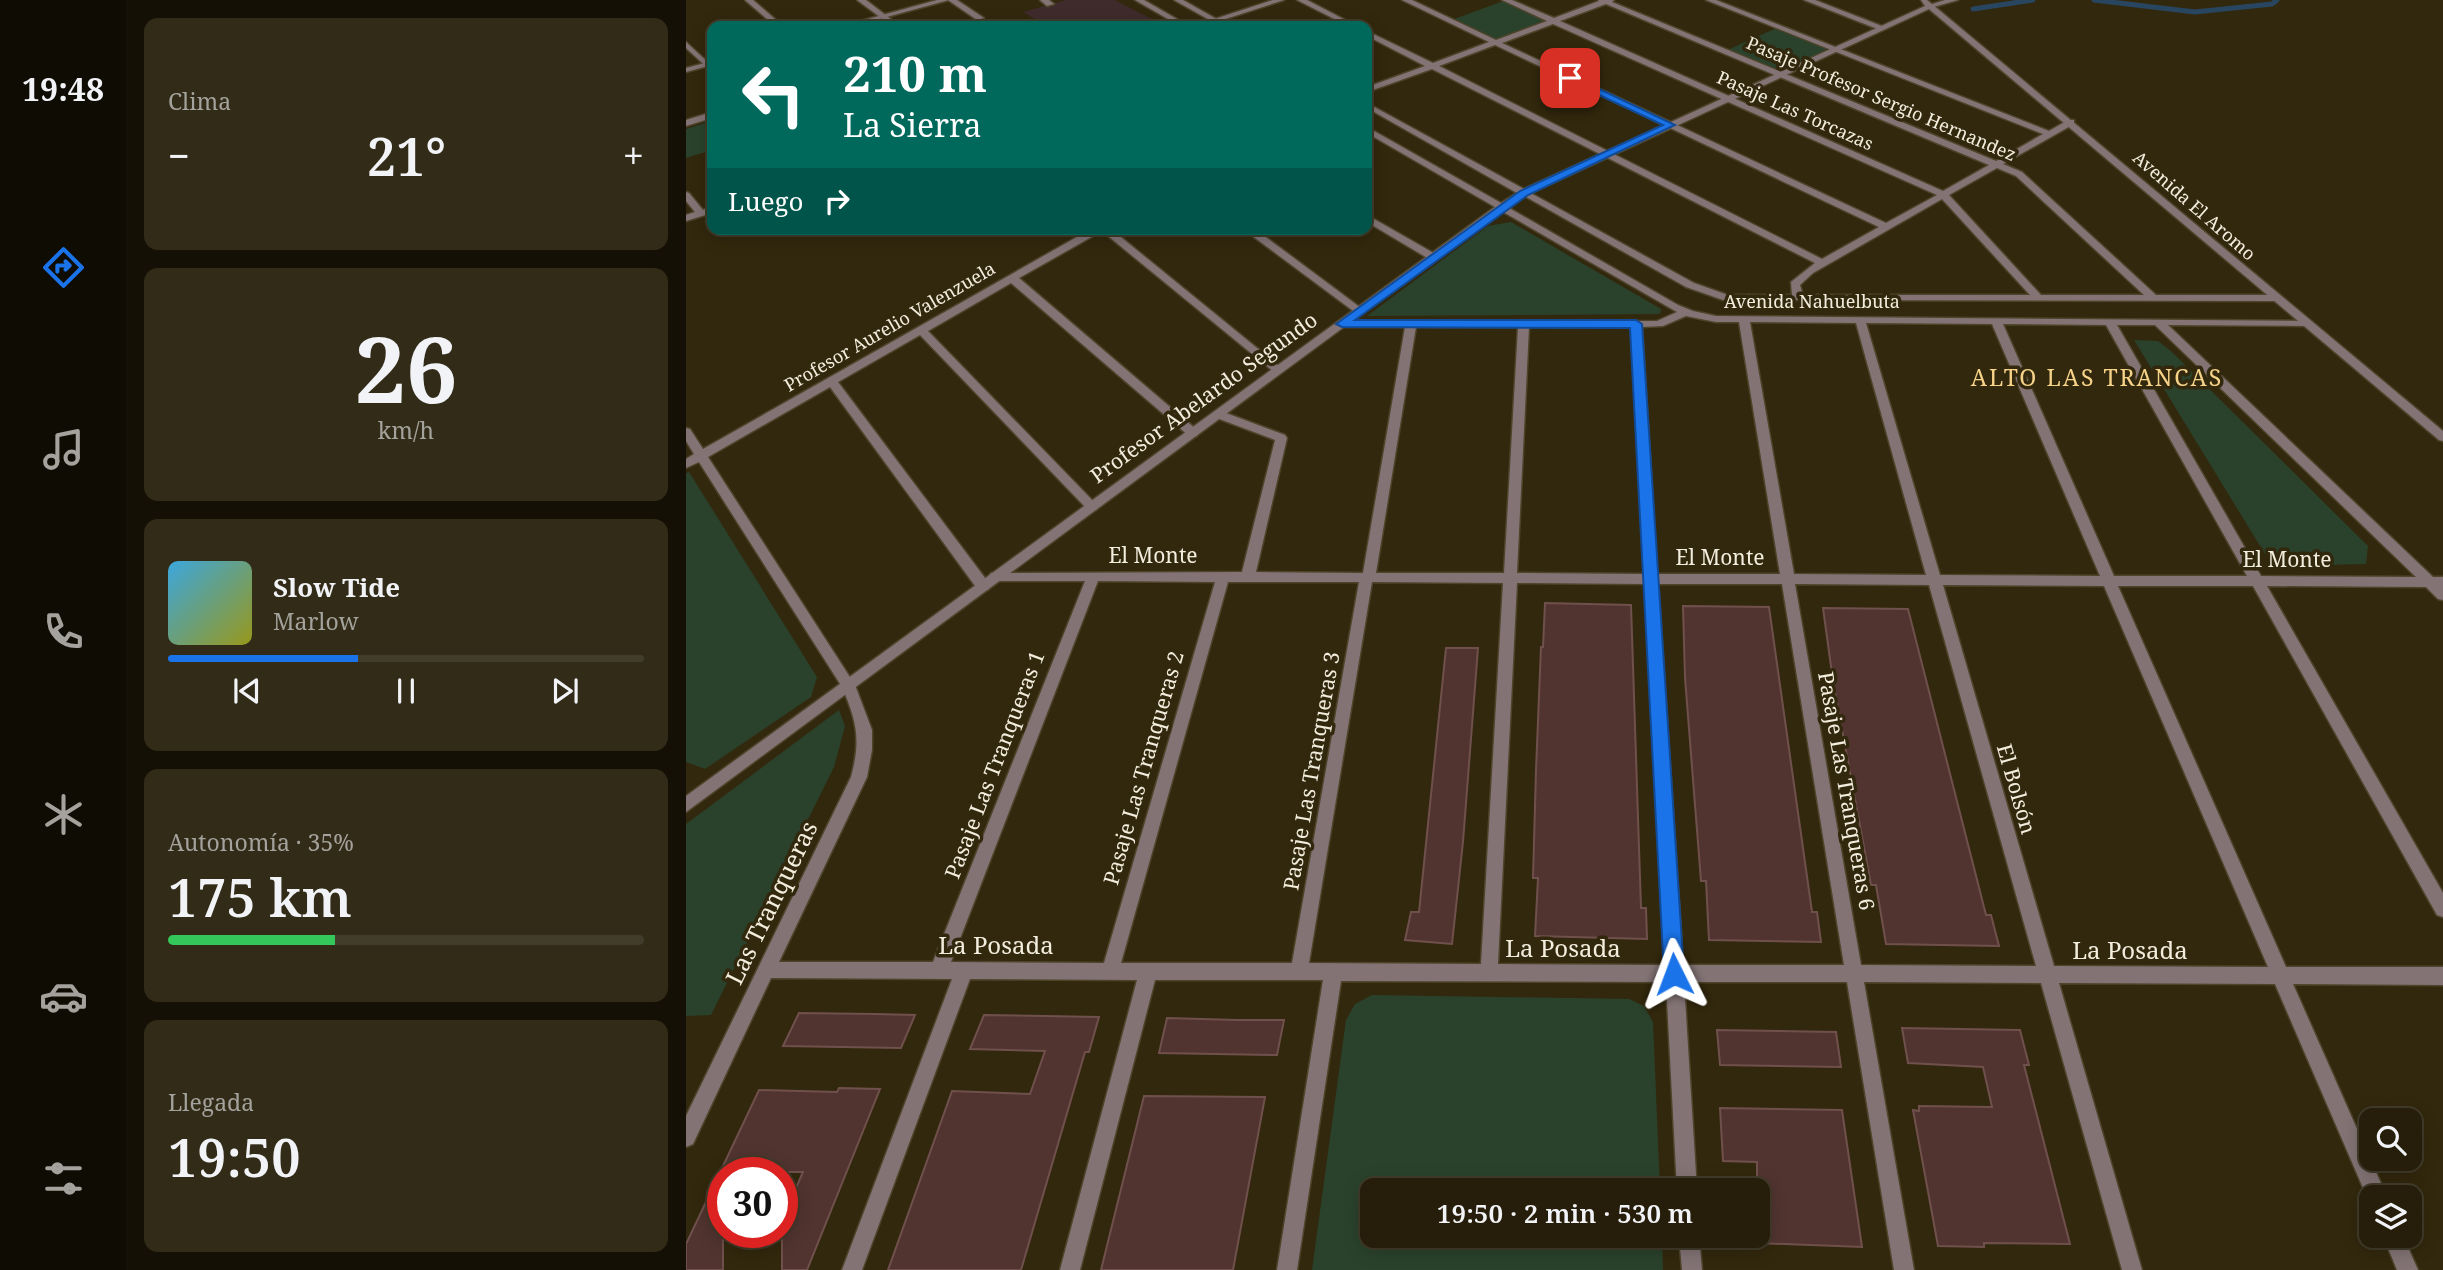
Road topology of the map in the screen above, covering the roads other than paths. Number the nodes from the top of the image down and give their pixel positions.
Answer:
1 (749, 0) edge
2 (861, 0) edge
3 (945, 0) edge
4 (952, 0) edge
5 (1139, 0) edge
6 (1178, 0) edge
7 (1280, 0) edge
8 (1301, 0) edge
9 (1406, 0) edge
10 (1506, 0) edge
11 (1710, 0) edge
12 (1808, 0) edge
13 (1954, 0) edge
14 (1606, 1) edge
15 (1927, 3) edge
16 (883, 16) junction
17 (979, 18) dead end
18 (1215, 20) junction
19 (773, 21) edge
20 (864, 21) edge
21 (890, 21) edge
22 (1176, 21) edge
23 (1212, 21) edge
24 (1343, 21) edge
25 (1553, 21) junction
26 (1883, 28) junction
27 (1372, 36) edge
28 (1495, 42) junction
29 (686, 44) edge
30 (1836, 50) junction
31 (707, 63) edge
32 (707, 66) edge
33 (1432, 66) junction
34 (686, 70) edge
35 (1783, 74) junction
36 (1372, 88) edge
37 (1729, 99) junction
38 (1372, 108) edge
39 (707, 117) edge
40 (2071, 122) junction
41 (686, 123) edge
42 (1671, 125) junction
43 (1372, 133) edge
44 (2050, 134) junction
45 (1608, 155) junction
46 (1998, 163) junction
47 (1524, 193) junction
48 (1943, 194) junction
49 (686, 195) edge
50 (1501, 207) junction
51 (707, 211) edge
52 (701, 213) junction
53 (686, 218) edge
54 (1372, 221) edge
55 (1885, 227) junction
56 (1087, 235) edge
57 (1112, 235) edge
58 (1256, 235) edge
59 (1433, 257) junction
60 (1822, 263) junction
61 (1012, 278) junction
62 (1798, 298) junction
63 (2038, 298) junction
64 (2153, 298) junction
65 (2277, 298) junction
66 (1360, 311) junction
67 (1686, 312) junction
68 (1744, 320) junction
69 (1860, 320) junction
70 (1996, 321) junction
71 (2109, 321) junction
72 (2158, 322) junction
73 (2306, 323) junction
74 (1342, 324) junction
75 (1411, 324) junction
76 (1524, 324) junction
77 (1636, 324) junction
78 (921, 330) junction
79 (1278, 370) junction
80 (832, 381) junction
81 (1218, 414) junction
82 (686, 432) edge
83 (1193, 433) junction
84 (2443, 437) edge
85 (700, 456) junction
86 (686, 464) edge
87 (1092, 507) junction
88 (996, 576) junction
89 (1093, 577) junction
90 (1223, 577) junction
91 (1248, 577) junction
92 (1367, 578) junction
93 (1510, 578) junction
94 (1651, 579) junction
95 (1787, 579) junction
96 (1934, 580) junction
97 (2109, 580) junction
98 (2257, 581) junction
99 (2437, 582) edge
100 (983, 586) junction
101 (2443, 595) edge
102 (848, 685) junction
103 (686, 805) edge
104 (2443, 909) edge
105 (768, 970) junction
106 (939, 970) junction
107 (964, 971) junction
108 (1110, 971) junction
109 (1148, 971) junction
110 (1299, 972) junction
111 (1333, 972) junction
112 (1489, 973) junction
113 (1674, 974) junction
114 (1854, 974) junction
115 (2280, 975) junction
116 (2048, 976) junction
117 (2443, 976) edge
118 (686, 1137) edge
119 (1686, 1178) edge
120 (2371, 1185) edge
121 (1690, 1248) edge
122 (2398, 1248) edge
123 (852, 1270) edge
124 (1070, 1270) edge
125 (1287, 1270) edge
126 (1692, 1270) edge
127 (1904, 1270) edge
128 (2132, 1270) edge
129 (2408, 1270) edge

1 - 19 street
2 - 16 street
3 - 16 street
4 - 17 street
5 - 22 street
6 - 18 street
7 - 18 street
8 - 24 street
9 - 28 street
10 - 25 street, Pasaje Las Torcazas
11 - 30 street
12 - 26 street
13 - 15 street, Profesor Abelardo Segundo
14 - 25 street
14 - 35 street, Pasaje Profesor Sergio Hernandez
15 - 26 street, Profesor Abelardo Segundo
15 - 40 street, Avenida El Aromo
16 - 20 street
16 - 21 street
18 - 23 street
25 - 28 street
25 - 37 street, Pasaje Las Torcazas
26 - 30 street, Profesor Abelardo Segundo
27 - 33 street
28 - 33 street
28 - 42 street
29 - 31 street
30 - 35 street, Profesor Abelardo Segundo
30 - 44 street
32 - 34 street
33 - 36 street
33 - 45 street
35 - 37 street, Profesor Abelardo Segundo
35 - 46 street, Pasaje Profesor Sergio Hernandez
37 - 42 street, Profesor Abelardo Segundo
37 - 48 street, Pasaje Las Torcazas
38 - 47 street, Avenida Nahuelbuta
39 - 41 street
40 - 44 street
40 - 65 street, Avenida El Aromo
42 - 45 street, Profesor Abelardo Segundo
42 - 55 street
43 - 50 street, Avenida Nahuelbuta
44 - 46 street
45 - 47 street, Profesor Abelardo Segundo
45 - 60 street
46 - 48 street
46 - 64 street, Pasaje Profesor Sergio Hernandez
47 - 50 street, Profesor Abelardo Segundo
47 - 62 street, Avenida Nahuelbuta
48 - 55 street
48 - 63 street, Pasaje Las Torcazas
49 - 52 street
50 - 59 street, Profesor Abelardo Segundo
50 - 67 street, Avenida Nahuelbuta
51 - 52 street
52 - 53 street
54 - 59 street
55 - 60 street
56 - 61 street, Profesor Aurelio Valenzuela
57 - 79 street
58 - 66 street
59 - 66 street, Profesor Abelardo Segundo
60 - 62 street
61 - 78 street, Profesor Aurelio Valenzuela
61 - 83 street
62 - 63 street, Avenida Nahuelbuta
63 - 64 street, Avenida Nahuelbuta
64 - 65 street, Avenida Nahuelbuta
65 - 73 street, Avenida El Aromo
66 - 74 street, Profesor Abelardo Segundo
67 - 68 street, Avenida Nahuelbuta
67 - 77 street
68 - 69 street, Avenida Nahuelbuta
68 - 95 street, Pasaje Las Tranqueras 6
69 - 70 street, Avenida Nahuelbuta
69 - 96 street, El Bolsón
70 - 71 street, Avenida Nahuelbuta
70 - 97 street
71 - 72 street, Avenida Nahuelbuta
71 - 98 street
72 - 73 street, Avenida Nahuelbuta
72 - 99 street
73 - 84 street, Avenida El Aromo
74 - 75 street
74 - 79 street, Profesor Abelardo Segundo
75 - 76 street
75 - 92 street, Pasaje Las Tranqueras 3
76 - 77 street
76 - 93 street
77 - 94 street
78 - 80 street, Profesor Aurelio Valenzuela
78 - 87 street
79 - 81 street, Profesor Abelardo Segundo
80 - 85 street, Profesor Aurelio Valenzuela
80 - 100 street
81 - 83 street, Profesor Abelardo Segundo
81 - 91 street
82 - 85 street, Las Tranqueras
83 - 87 street, Profesor Abelardo Segundo
85 - 86 street, Profesor Aurelio Valenzuela
85 - 102 street, Las Tranqueras
87 - 88 street, Profesor Abelardo Segundo
88 - 89 street, El Monte
88 - 100 street, Profesor Abelardo Segundo
89 - 90 street, El Monte
89 - 106 street, Pasaje Las Tranqueras 1
90 - 91 street, El Monte
90 - 108 street, Pasaje Las Tranqueras 2
91 - 92 street, El Monte
92 - 93 street, El Monte
92 - 110 street, Pasaje Las Tranqueras 3
93 - 94 street, El Monte
93 - 112 street
94 - 95 street, El Monte
94 - 113 street
95 - 96 street, El Monte
95 - 114 street, Pasaje Las Tranqueras 6
96 - 97 street, El Monte
96 - 116 street, El Bolsón
97 - 98 street, El Monte
97 - 115 street
98 - 99 street, El Monte
98 - 104 street
99 - 101 street
100 - 102 street, Profesor Abelardo Segundo
102 - 103 street, Profesor Abelardo Segundo
102 - 105 street, Las Tranqueras
105 - 106 street, La Posada
105 - 118 street, Las Tranqueras
106 - 107 street, La Posada
107 - 108 street, La Posada
107 - 123 street
108 - 109 street, La Posada
109 - 110 street, La Posada
109 - 124 street
110 - 111 street, La Posada
111 - 112 street, La Posada
111 - 125 street
112 - 113 street, La Posada
113 - 114 street, La Posada
113 - 119 street
114 - 116 street, La Posada
114 - 127 street, Pasaje Las Tranqueras 6
115 - 116 street, La Posada
115 - 117 street, La Posada
115 - 120 street
116 - 128 street, El Bolsón
121 - 126 street
122 - 129 street

